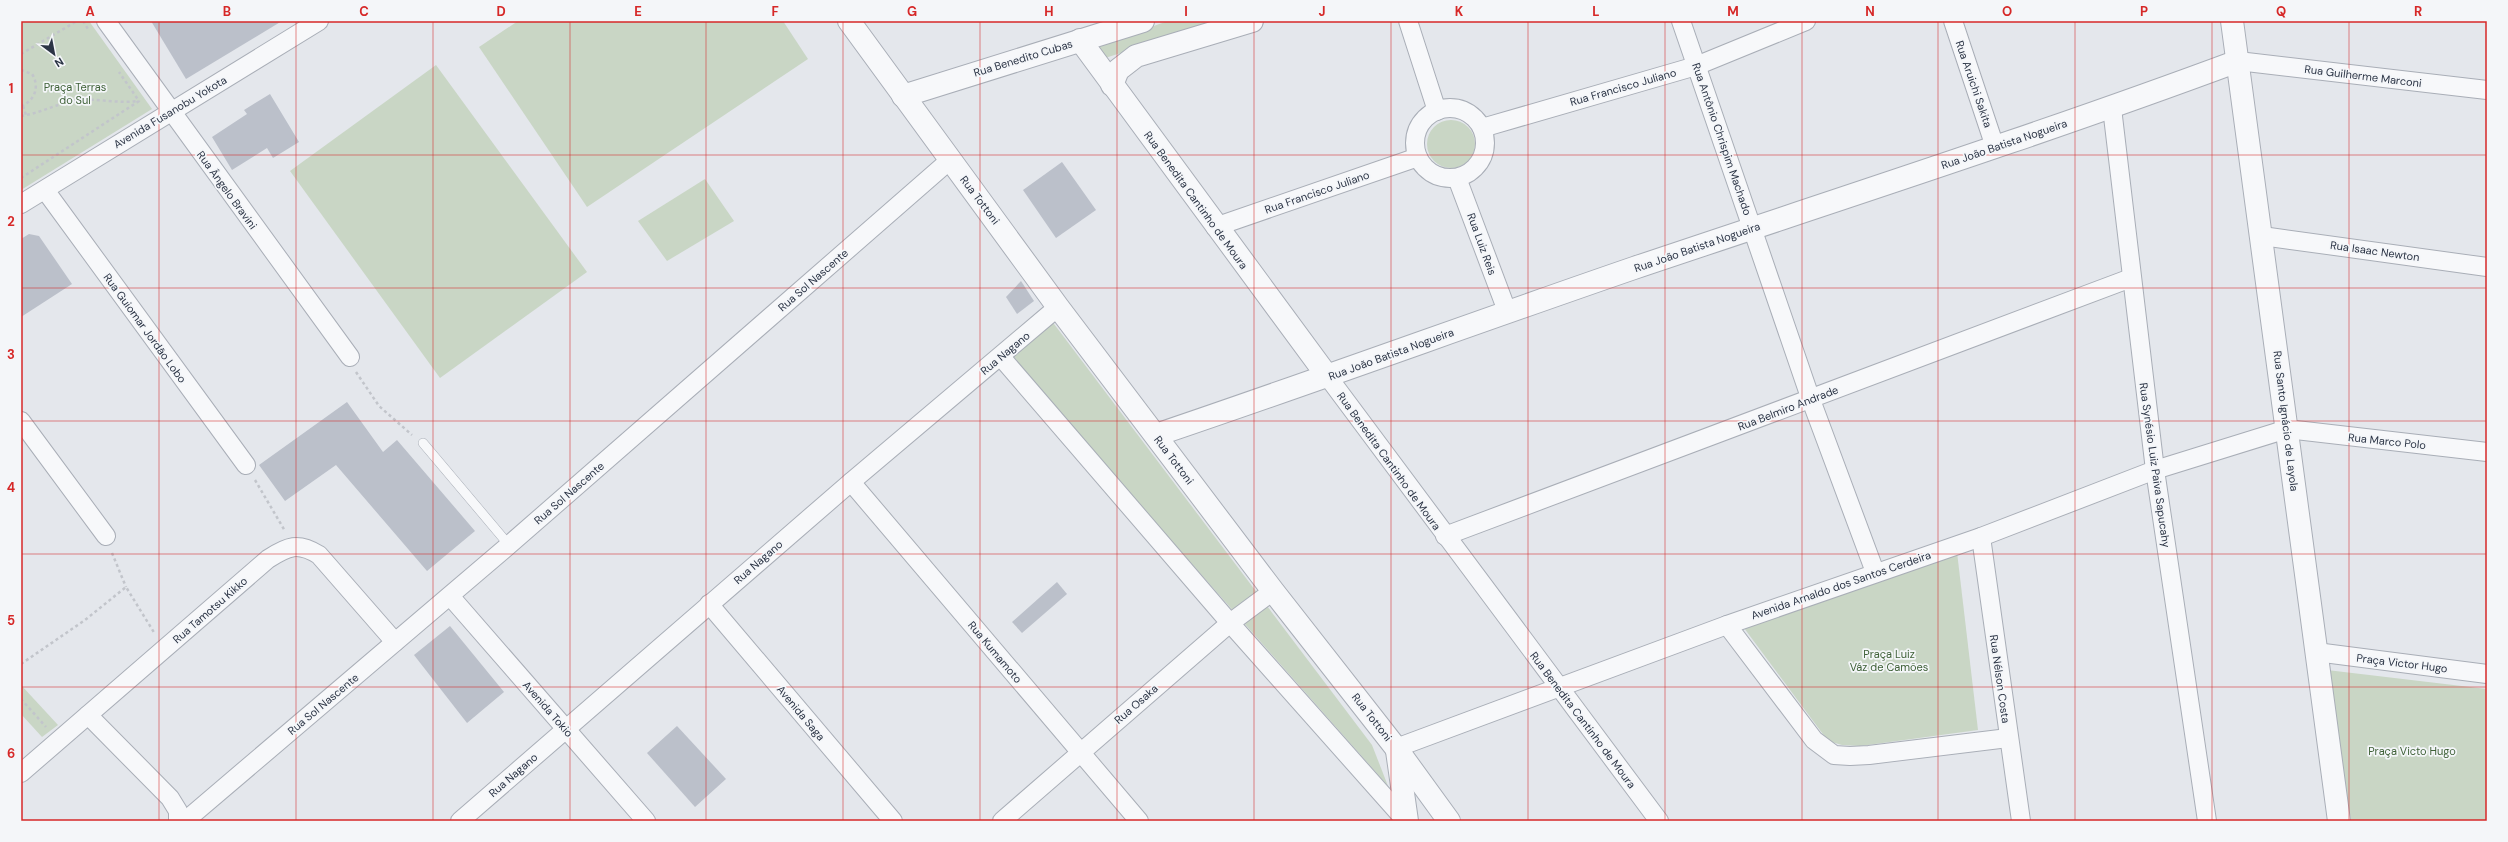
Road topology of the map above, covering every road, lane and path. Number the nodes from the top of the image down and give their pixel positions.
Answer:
1 (77, 21) edge
2 (83, 21) edge
3 (106, 21) edge
4 (319, 21) edge
5 (849, 21) edge
6 (1143, 21) edge
7 (1252, 21) edge
8 (1408, 21) edge
9 (1681, 21) edge
10 (1806, 21) edge
11 (1952, 21) edge
12 (2232, 21) edge
13 (92, 33) dead end
14 (1080, 40) junction
15 (1151, 51) junction
16 (21, 54) edge
17 (2238, 61) junction
18 (1696, 66) junction
19 (21, 70) edge
20 (117, 70) dead end
21 (1112, 85) junction
22 (2487, 90) edge
23 (904, 96) junction
24 (138, 101) junction
25 (22, 106) edge
26 (2112, 108) junction
27 (1438, 110) junction
28 (171, 112) junction
29 (26, 115) junction
30 (21, 116) edge
31 (1482, 128) junction
32 (1995, 147) junction
33 (1418, 157) junction
34 (950, 160) junction
35 (21, 178) edge
36 (1458, 178) junction
37 (45, 190) junction
38 (21, 204) edge
39 (1215, 227) junction
40 (1753, 228) junction
41 (2262, 236) junction
42 (2487, 267) edge
43 (2131, 278) junction
44 (1058, 307) junction
45 (1507, 311) junction
46 (350, 357) joint
47 (1001, 357) junction
48 (1328, 377) junction
49 (1810, 400) junction
50 (21, 421) edge
51 (2287, 429) junction
52 (1156, 435) junction
53 (422, 443) joint
54 (2487, 452) edge
55 (246, 465) joint
56 (2155, 470) junction
57 (851, 482) junction
58 (106, 536) joint
59 (1445, 536) junction
60 (1981, 536) junction
61 (509, 545) junction
62 (294, 546) junction
63 (1875, 572) junction
64 (126, 587) junction
65 (1273, 591) junction
66 (450, 596) junction
67 (709, 604) junction
68 (1230, 623) junction
69 (1727, 625) junction
70 (395, 642) junction
71 (164, 649) junction
72 (2316, 652) junction
73 (21, 664) edge
74 (2487, 674) edge
75 (1558, 686) junction
76 (21, 699) edge
77 (88, 715) junction
78 (48, 729) dead end
79 (566, 730) junction
80 (2008, 738) junction
81 (1396, 748) junction
82 (1080, 752) junction
83 (21, 773) edge
84 (178, 821) edge
85 (184, 821) edge
86 (460, 821) edge
87 (646, 821) edge
88 (893, 821) edge
89 (1002, 821) edge
90 (1139, 821) edge
91 (1406, 821) edge
92 (1449, 821) edge
93 (1659, 821) edge
94 (2021, 821) edge
95 (2207, 821) edge
96 (2340, 821) edge

1 - 16 path
2 - 13 path
3 - 28 street, Rua Ângelo Bravini
4 - 28 street, Avenida Fusanobu Yokota
5 - 23 street, Rua Tottoni
6 - 14 street, Rua Benedito Cubas
6 - 15 street
7 - 15 street
8 - 27 street
9 - 18 street, Rua Antônio Chrispim Machado
10 - 18 street, Rua Francisco Juliano
11 - 32 street, Rua Aruichi Sakita
12 - 17 street, Rua Santo Ignácio de Layola
14 - 21 street, Rua Benedita Cantinho de Moura
14 - 23 street, Rua Benedito Cubas
15 - 21 street
17 - 22 street, Rua Guilherme Marconi
17 - 26 street, Rua João Batista Nogueira
17 - 41 street, Rua Santo Ignácio de Layola
18 - 31 street, Rua Francisco Juliano
18 - 40 street, Rua Antônio Chrispim Machado
19 - 25 path
20 - 24 path
21 - 39 street, Rua Benedita Cantinho de Moura
23 - 34 street, Rua Tottoni
24 - 29 path
24 - 35 path
25 - 29 path
26 - 32 street, Rua João Batista Nogueira
26 - 43 street, Rua Synésio Luiz Paiva Sapucahy
27 - 31 street
27 - 33 street
28 - 37 street, Avenida Fusanobu Yokota
28 - 46 street, Rua Ângelo Bravini
29 - 30 path
31 - 36 street
32 - 40 street, Rua João Batista Nogueira
33 - 36 street
33 - 39 street, Rua Francisco Juliano
34 - 44 street, Rua Tottoni
34 - 61 street, Rua Sol Nascente
36 - 45 street, Rua Luiz Reis
37 - 38 street, Avenida Fusanobu Yokota
37 - 55 street, Rua Guiomar Jordão Lobo
39 - 48 street, Rua Benedita Cantinho de Moura
40 - 45 street, Rua João Batista Nogueira
40 - 49 street, Rua Antônio Chrispim Machado
41 - 42 street, Rua Isaac Newton
41 - 51 street, Rua Santo Ignácio de Layola
43 - 49 street, Rua Belmiro Andrade
43 - 56 street, Rua Synésio Luiz Paiva Sapucahy
44 - 47 street, Rua Nagano
44 - 52 street, Rua Tottoni
45 - 48 street, Rua João Batista Nogueira
46 - 53 path
47 - 57 street, Rua Nagano
47 - 68 street
48 - 52 street, Rua João Batista Nogueira
48 - 59 street, Rua Benedita Cantinho de Moura
49 - 59 street, Rua Belmiro Andrade
49 - 63 street, Rua Antônio Chrispim Machado
50 - 58 street
51 - 54 street, Rua Marco Polo
51 - 56 street, Avenida Arnaldo dos Santos Cerdeira
51 - 72 street, Rua Santo Ignácio de Layola
52 - 65 street, Rua Tottoni
53 - 61 lane
55 - 62 path
56 - 60 street, Avenida Arnaldo dos Santos Cerdeira
56 - 95 street, Rua Synésio Luiz Paiva Sapucahy
57 - 67 street, Rua Nagano
57 - 82 street, Rua Kumamoto
58 - 64 path
59 - 75 street, Rua Benedita Cantinho de Moura
60 - 63 street, Avenida Arnaldo dos Santos Cerdeira
60 - 80 street, Rua Nélson Costa
61 - 66 street, Rua Sol Nascente
62 - 70 street
62 - 71 street, Rua Tamotsu Kikko
63 - 69 street, Avenida Arnaldo dos Santos Cerdeira
64 - 71 path
64 - 73 path
65 - 68 street, Rua Osaka
65 - 81 street, Rua Tottoni
66 - 70 street, Rua Sol Nascente
66 - 79 street, Avenida Tokio
67 - 79 street, Rua Nagano
67 - 88 street, Avenida Saga
68 - 82 street, Rua Osaka
68 - 91 street
69 - 75 street, Avenida Arnaldo dos Santos Cerdeira
69 - 80 street
70 - 85 street, Rua Sol Nascente
71 - 77 street, Rua Tamotsu Kikko
72 - 74 street, Praça Victor Hugo
72 - 96 street, Rua Santo Ignácio de Layola
75 - 81 street, Avenida Arnaldo dos Santos Cerdeira
75 - 93 street, Rua Benedita Cantinho de Moura
76 - 78 path
77 - 83 street, Rua Tamotsu Kikko
77 - 84 street
79 - 86 street, Rua Nagano
79 - 87 street, Avenida Tokio
80 - 94 street, Rua Nélson Costa
81 - 91 street
81 - 92 street, Rua Tottoni
82 - 89 street, Rua Osaka
82 - 90 street, Rua Kumamoto

